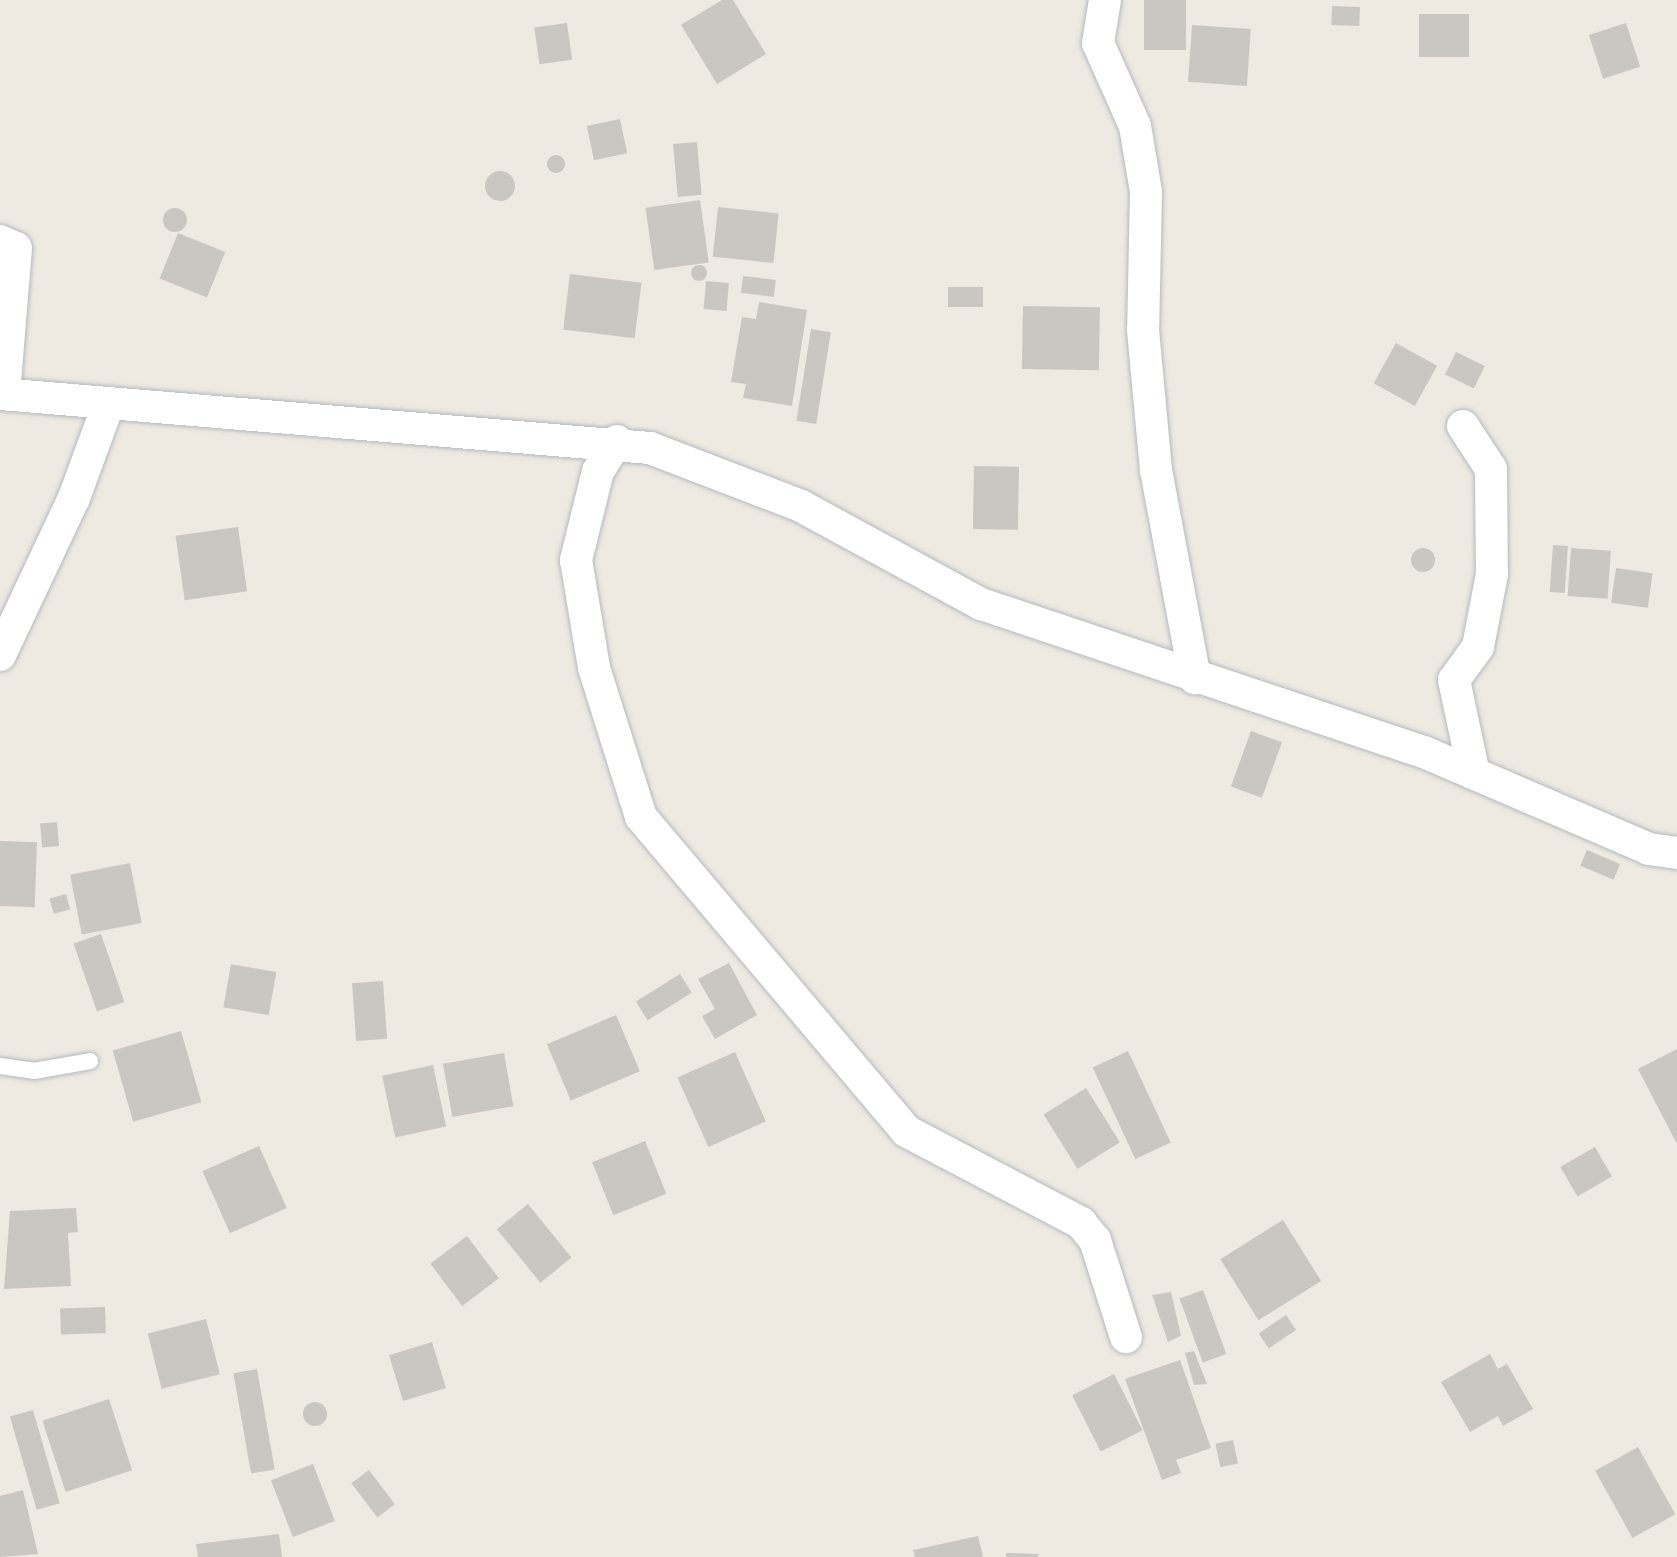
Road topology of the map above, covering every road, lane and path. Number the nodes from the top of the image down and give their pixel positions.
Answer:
1 (1105, 0) edge
2 (0, 241) edge
3 (1, 396) edge
4 (108, 405) junction
5 (1463, 426) dead end
6 (617, 441) junction
7 (0, 655) edge
8 (1195, 678) junction
9 (1474, 774) junction
10 (1677, 853) edge
11 (90, 1061) dead end
12 (0, 1066) edge
13 (1126, 1337) dead end

1 - 8 street
2 - 3 street
3 - 4 street
4 - 6 street
4 - 7 street
5 - 9 street
6 - 8 street
6 - 13 street
8 - 9 street
9 - 10 street
11 - 12 lane

